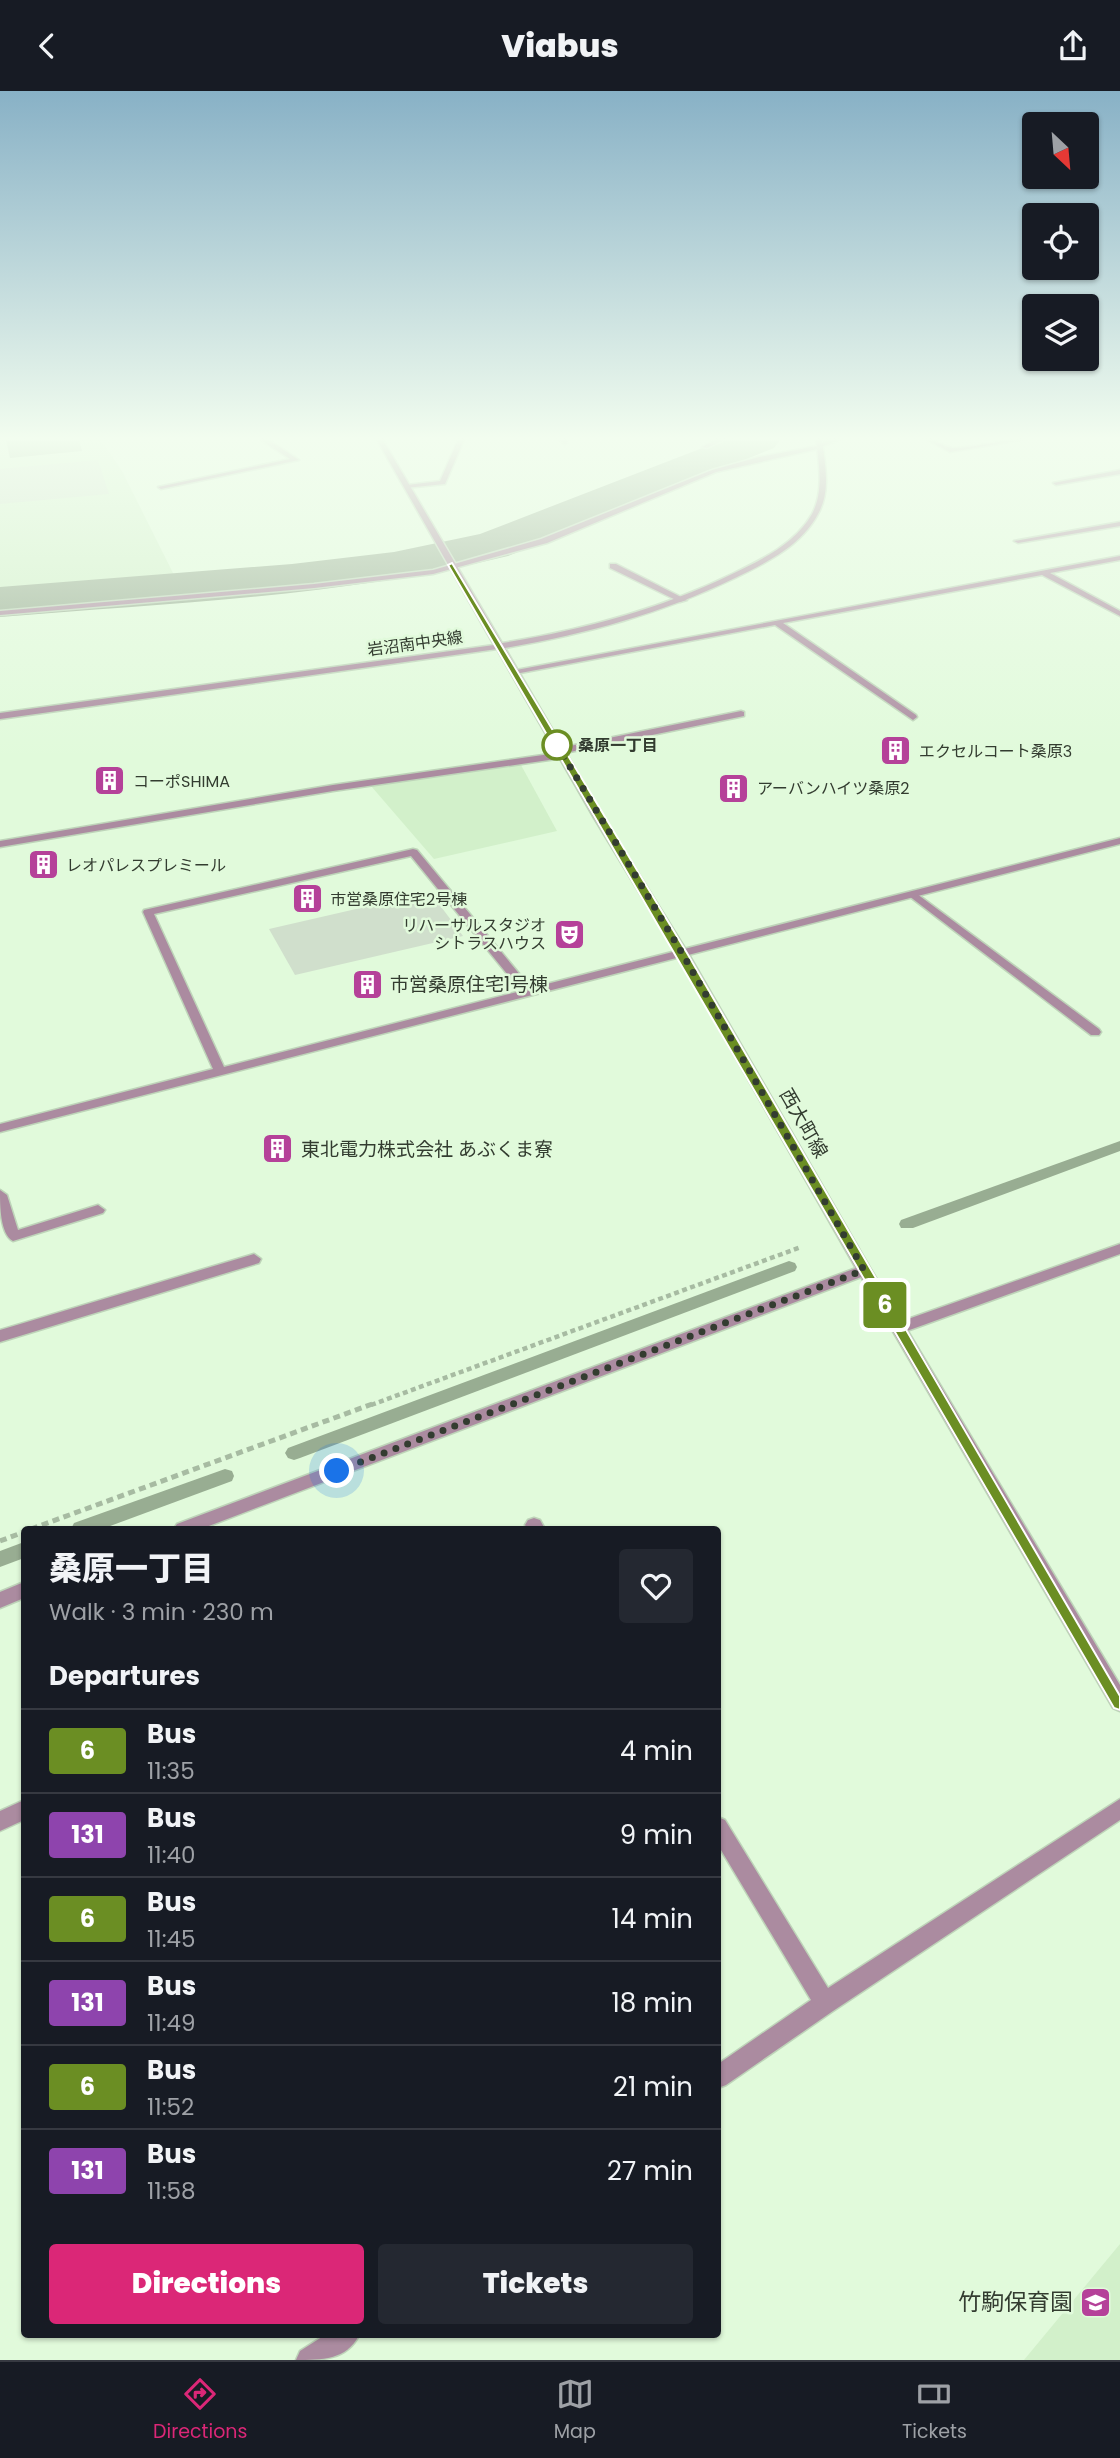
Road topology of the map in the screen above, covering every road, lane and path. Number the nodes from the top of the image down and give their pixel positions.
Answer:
1 (442, 546) edge
2 (521, 546) edge
3 (784, 546) edge
4 (1120, 558) edge
5 (1105, 561) junction
6 (453, 566) junction
7 (613, 566) dead end
8 (1120, 569) edge
9 (1044, 573) junction
10 (683, 600) junction
11 (0, 613) edge
12 (1120, 614) edge
13 (776, 622) junction
14 (500, 645) junction
15 (515, 671) junction
16 (741, 714) dead end
17 (0, 716) edge
18 (914, 717) dead end
19 (562, 753) junction
20 (0, 844) edge
21 (1117, 844) edge
22 (913, 894) junction
23 (682, 953) junction
24 (528, 992) junction
25 (1095, 1032) dead end
26 (220, 1071) junction
27 (0, 1128) edge
28 (0, 1195) edge
29 (98, 1210) dead end
30 (801, 1247) dead end
31 (1120, 1249) edge
32 (254, 1259) dead end
33 (864, 1270) junction
34 (899, 1328) junction
35 (0, 1336) edge
36 (39, 1526) edge
37 (192, 1526) edge
38 (21, 1533) edge
39 (0, 1541) edge
40 (21, 1591) edge
41 (0, 1599) edge
42 (1120, 1702) edge
43 (1120, 1809) edge
44 (21, 1811) edge
45 (0, 1821) edge
46 (721, 1832) edge
47 (825, 2003) junction
48 (721, 2075) edge
49 (342, 2338) edge
50 (309, 2360) edge

1 - 6 street, 西大町線
2 - 6 street
3 - 10 street, 岩沼南中央線
4 - 5 street
5 - 8 street
5 - 9 street
6 - 11 street
6 - 14 street, 西大町線
7 - 10 street
9 - 12 street
9 - 13 street
10 - 14 street, 岩沼南中央線
13 - 15 street
13 - 18 street
14 - 15 street, 西大町線
14 - 17 street, 岩沼南中央線
15 - 19 street, 西大町線
16 - 19 street
19 - 20 street
19 - 23 street, 西大町線
21 - 22 street
22 - 23 street
22 - 25 street
23 - 24 street
23 - 33 street, 西大町線
24 - 26 street
24 - 26 street
26 - 27 street
28 - 29 street
30 - 36 path
31 - 34 street
32 - 35 street
33 - 34 street, 西大町線
33 - 37 street
34 - 42 street, 西大町線
38 - 39 path
40 - 41 street
43 - 47 street
44 - 45 street
46 - 47 street
47 - 48 street
49 - 50 street

